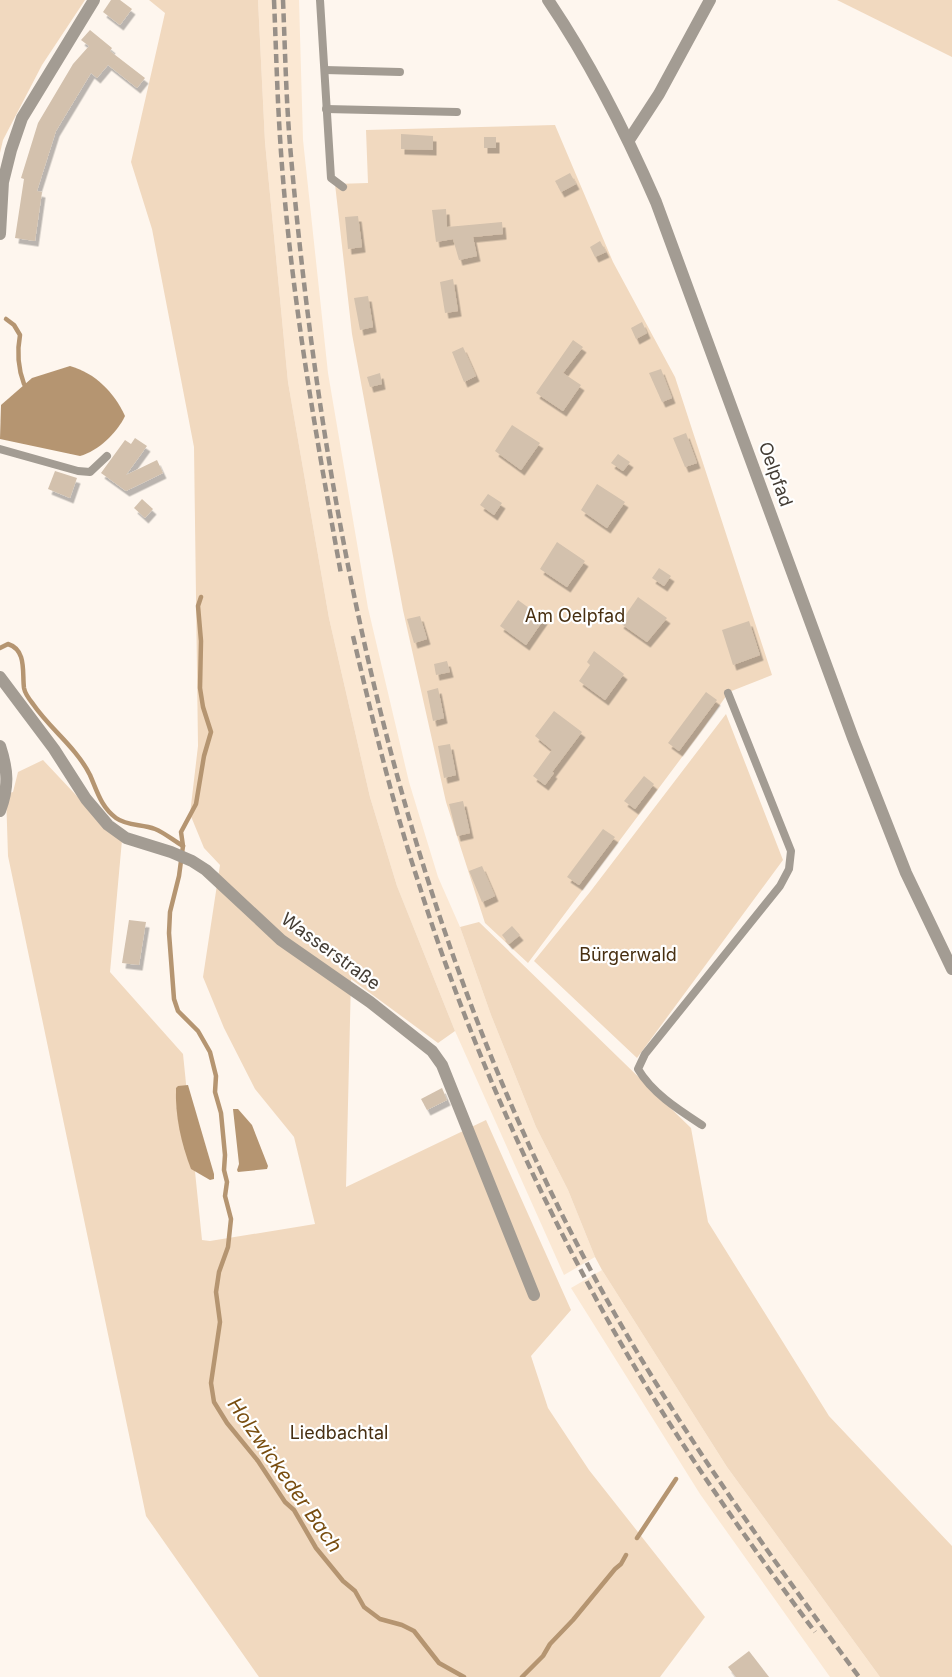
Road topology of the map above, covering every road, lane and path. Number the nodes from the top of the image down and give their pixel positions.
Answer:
1 (94, 0) edge
2 (320, 0) edge
3 (548, 0) edge
4 (710, 0) edge
5 (325, 69) junction
6 (400, 72) dead end
7 (326, 109) junction
8 (457, 112) dead end
9 (629, 140) junction
10 (343, 187) dead end
11 (0, 234) edge
12 (0, 448) edge
13 (107, 456) dead end
14 (0, 677) edge
15 (728, 693) dead end
16 (0, 746) edge
17 (0, 811) edge
18 (952, 969) edge
19 (702, 1125) dead end
20 (534, 1296) dead end

1 - 11 street
2 - 5 lane
3 - 9 street, Oelpfad
4 - 9 street
5 - 6 lane
5 - 7 lane
7 - 8 lane
7 - 10 lane
9 - 18 street, Oelpfad
12 - 13 lane
14 - 20 street, Wasserstraße
15 - 19 lane
16 - 17 street

